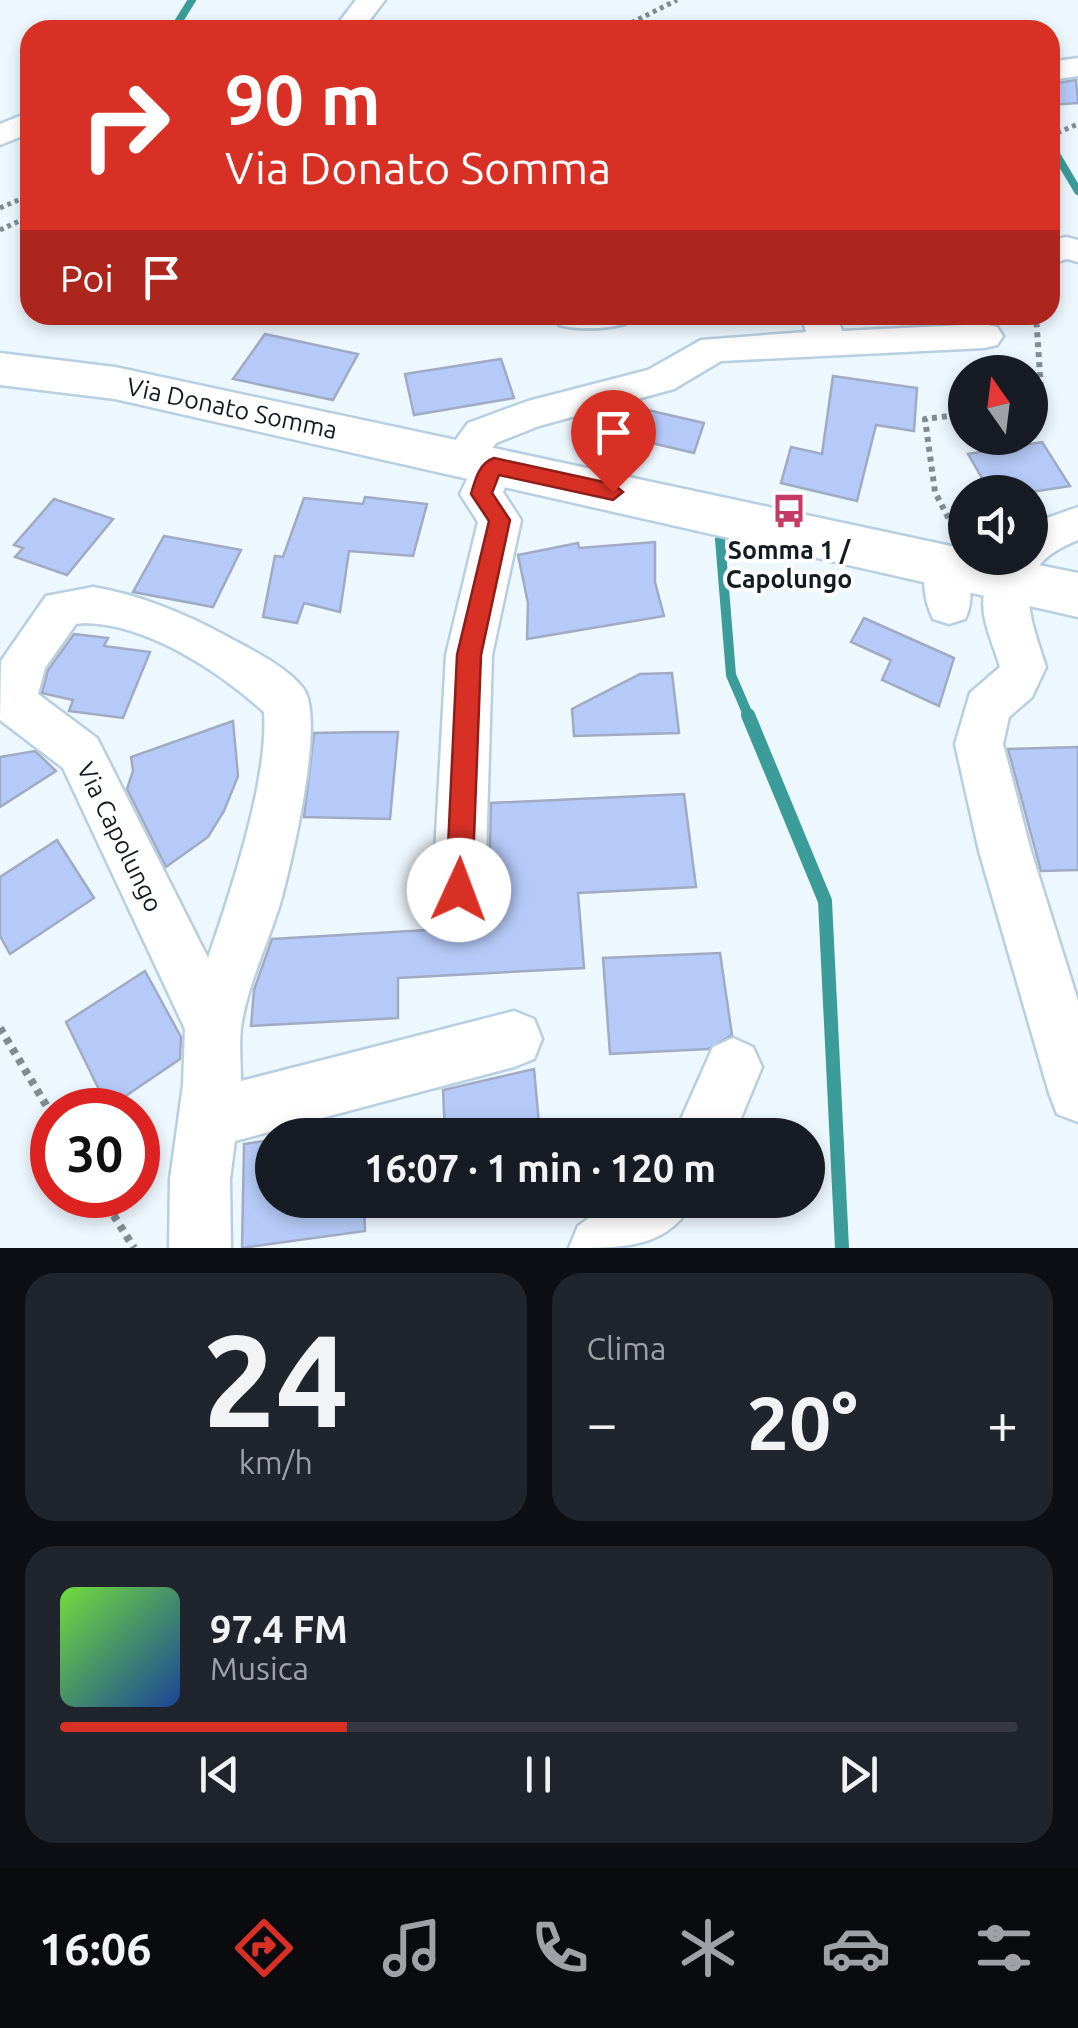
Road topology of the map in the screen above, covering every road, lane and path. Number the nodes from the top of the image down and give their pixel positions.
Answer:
1 (372, 0) edge
2 (677, 0) edge
3 (355, 20) edge
4 (637, 20) edge
5 (1037, 325) edge
6 (824, 330) edge
7 (984, 336) dead end
8 (1039, 355) edge
9 (0, 369) edge
10 (948, 416) edge
11 (478, 462) junction
12 (1078, 522) edge
13 (1048, 534) edge
14 (948, 544) edge
15 (948, 567) edge
16 (1013, 575) edge
17 (1043, 575) edge
18 (1078, 595) edge
19 (459, 890) dead end
20 (213, 1027) junction
21 (0, 1028) edge
22 (514, 1040) dead end
23 (733, 1067) dead end
24 (36, 1088) edge
25 (1078, 1093) edge
26 (711, 1118) edge
27 (208, 1119) junction
28 (116, 1218) edge
29 (640, 1218) edge
30 (134, 1248) edge
31 (200, 1248) edge
32 (600, 1248) edge

1 - 3 street
2 - 4 path
5 - 8 path
6 - 7 street
6 - 11 street
9 - 11 main road, Via Donato Somma
10 - 14 path
11 - 15 main road, Via Donato Somma
11 - 19 street
12 - 13 street
16 - 25 street
17 - 18 main road, Via Donato Somma
20 - 20 street, Via Capolungo
20 - 27 street, Via Capolungo
21 - 24 path
22 - 27 street
23 - 26 street
27 - 31 street, Via Capolungo
28 - 30 path
29 - 32 street

